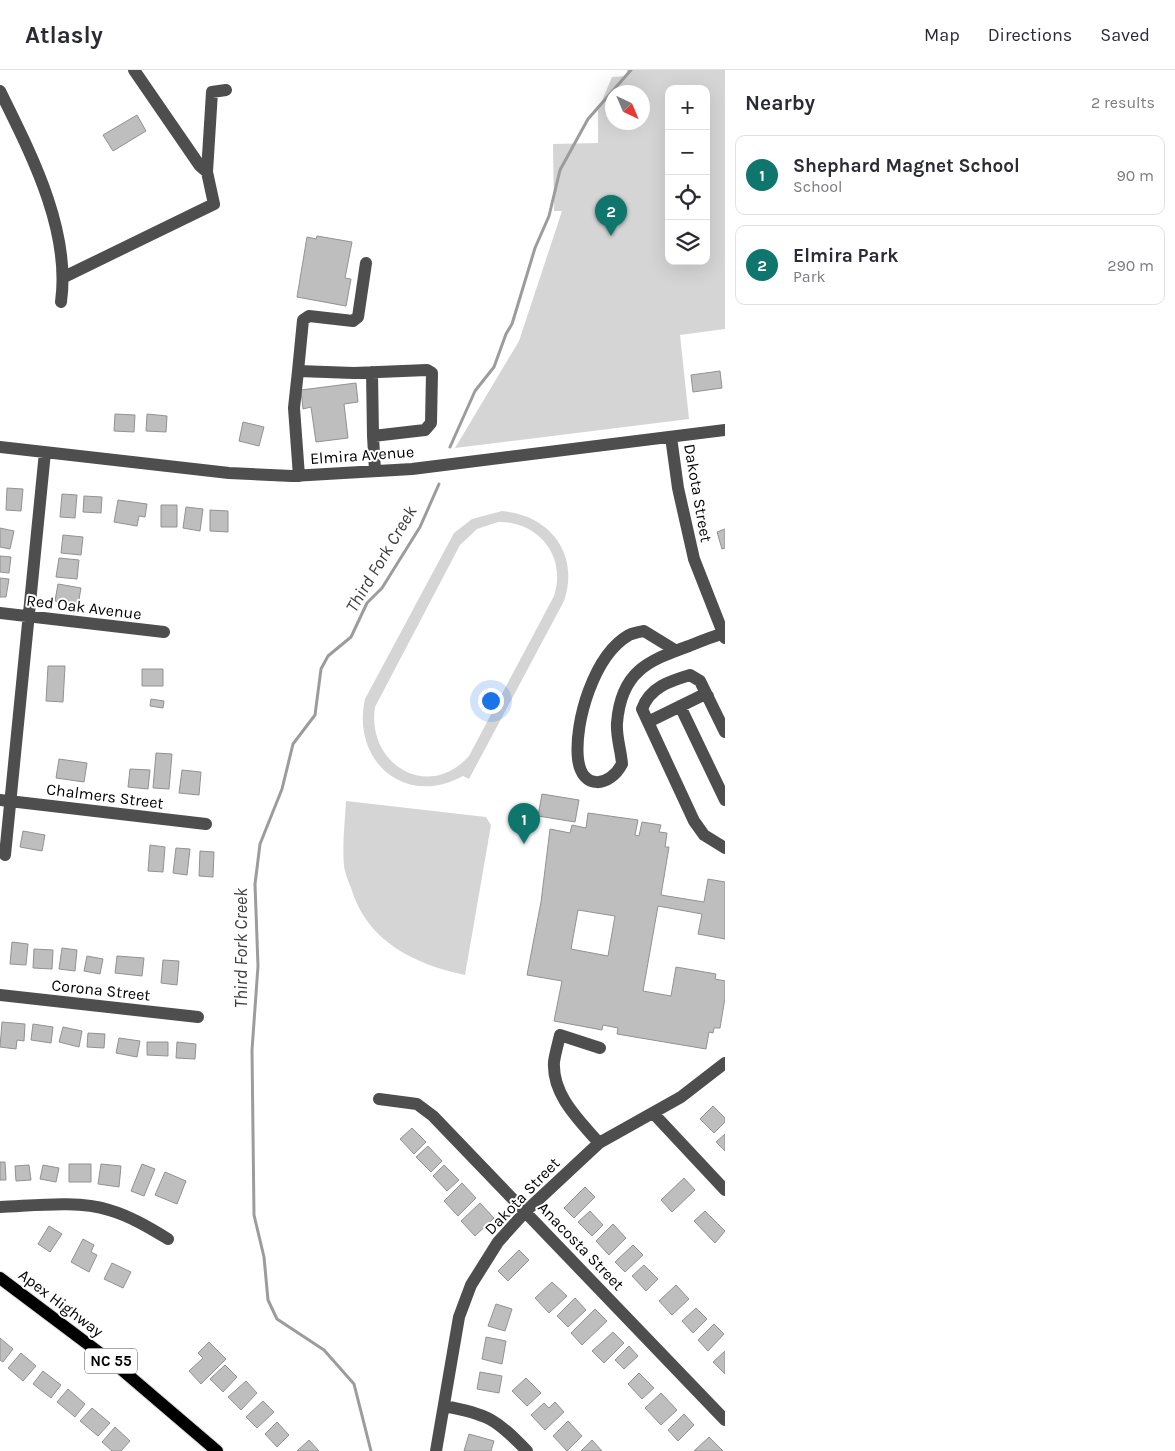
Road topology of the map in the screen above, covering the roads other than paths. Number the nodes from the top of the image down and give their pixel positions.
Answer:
1 (134, 70) edge
2 (0, 90) edge
3 (226, 90) dead end
4 (207, 172) junction
5 (366, 263) dead end
6 (64, 277) junction
7 (61, 302) dead end
8 (298, 371) junction
9 (372, 372) junction
10 (725, 430) edge
11 (373, 436) junction
12 (671, 437) junction
13 (0, 447) edge
14 (45, 452) junction
15 (375, 471) junction
16 (298, 476) junction
17 (0, 613) edge
18 (28, 617) junction
19 (164, 632) dead end
20 (724, 634) edge
21 (675, 650) junction
22 (708, 696) junction
23 (680, 706) junction
24 (648, 722) junction
25 (725, 732) edge
26 (725, 800) edge
27 (5, 801) edge
28 (206, 824) dead end
29 (725, 848) edge
30 (5, 855) dead end
31 (0, 995) edge
32 (198, 1017) dead end
33 (600, 1048) dead end
34 (725, 1063) edge
35 (379, 1099) dead end
36 (653, 1112) junction
37 (599, 1143) junction
38 (725, 1190) edge
39 (0, 1207) edge
40 (525, 1212) junction
41 (168, 1239) dead end
42 (0, 1278) edge
43 (444, 1406) junction
44 (725, 1420) edge
45 (217, 1451) edge
46 (436, 1451) edge
47 (527, 1451) edge

1 - 4 street
2 - 6 street
3 - 4 street
4 - 6 street
5 - 8 street
6 - 7 street
8 - 9 street
8 - 16 street
9 - 11 street
9 - 11 street
10 - 12 street, Elmira Avenue
11 - 15 street
12 - 15 street, Elmira Avenue
12 - 20 street, Dakota Street
13 - 14 street, Elmira Avenue
14 - 16 street, Elmira Avenue
14 - 18 street
15 - 16 street, Elmira Avenue
17 - 18 street, Red Oak Avenue
18 - 19 street, Red Oak Avenue
18 - 27 street
20 - 21 street
21 - 21 street
22 - 23 street
22 - 24 street
22 - 25 street
23 - 24 street
23 - 26 street
24 - 29 street
27 - 28 street, Chalmers Street
27 - 30 street
31 - 32 street, Corona Street
33 - 37 street
34 - 36 street, Dakota Street
35 - 40 street, Anacosta Street
36 - 37 street, Dakota Street
36 - 38 street
37 - 40 street, Dakota Street
39 - 41 street
40 - 43 street, Dakota Street
40 - 44 street, Anacosta Street
42 - 45 main road, Apex Highway / NC 55
43 - 46 street, Dakota Street
43 - 47 street

